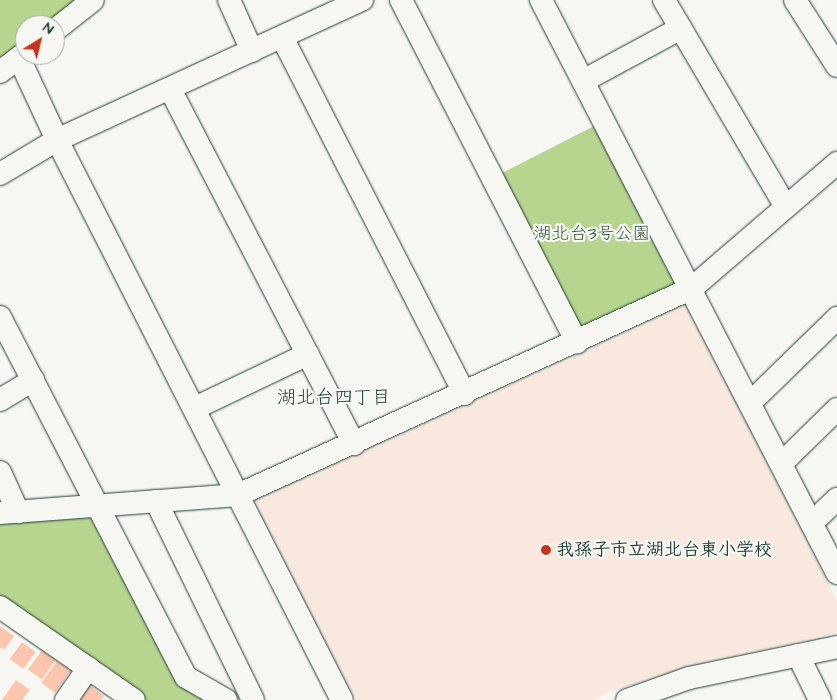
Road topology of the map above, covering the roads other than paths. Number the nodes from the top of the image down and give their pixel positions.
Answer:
1 (93, 0) edge
2 (229, 0) edge
3 (362, 0) edge
4 (401, 0) edge
5 (541, 0) edge
6 (664, 0) edge
7 (794, 0) edge
8 (65, 22) edge
9 (681, 28) junction
10 (282, 37) junction
11 (252, 51) junction
12 (15, 60) edge
13 (26, 65) edge
14 (837, 66) edge
15 (0, 72) edge
16 (583, 81) junction
17 (170, 89) junction
18 (57, 140) junction
19 (837, 163) edge
20 (0, 174) edge
21 (786, 207) junction
22 (691, 289) junction
23 (0, 317) edge
24 (837, 318) edge
25 (577, 342) junction
26 (308, 354) junction
27 (33, 380) junction
28 (465, 394) junction
29 (0, 400) edge
30 (750, 403) junction
31 (195, 408) junction
32 (837, 409) edge
33 (354, 444) junction
34 (782, 463) junction
35 (0, 472) edge
36 (238, 494) junction
37 (837, 499) edge
38 (156, 501) junction
39 (99, 505) junction
40 (9, 513) edge
41 (812, 524) junction
42 (837, 573) edge
43 (0, 607) edge
44 (837, 647) edge
45 (798, 655) junction
46 (88, 668) junction
47 (66, 700) edge
48 (134, 700) edge
49 (226, 700) edge
50 (253, 700) edge
51 (342, 700) edge
52 (627, 700) edge
53 (820, 700) edge

1 - 8 street
2 - 11 street
3 - 10 street
4 - 25 street
5 - 16 street
6 - 9 street
7 - 14 street
9 - 16 street
9 - 21 street
10 - 11 street
10 - 28 street
11 - 17 street
12 - 15 street
13 - 18 street
16 - 22 street
17 - 18 street
17 - 26 street
18 - 20 street
18 - 31 street
19 - 21 street
21 - 22 street
22 - 25 street
22 - 30 street
23 - 27 street
24 - 30 street
25 - 28 street
26 - 31 street
26 - 33 street
27 - 29 street
27 - 39 street
28 - 33 street
30 - 34 street
31 - 36 street
32 - 34 street
33 - 36 street
34 - 41 street
35 - 40 street
36 - 38 street
36 - 51 street
37 - 41 street
38 - 39 street
38 - 50 street
39 - 40 street
39 - 49 street
41 - 42 street
43 - 46 street
44 - 45 street
45 - 52 street
45 - 53 street
46 - 47 street
46 - 48 street

